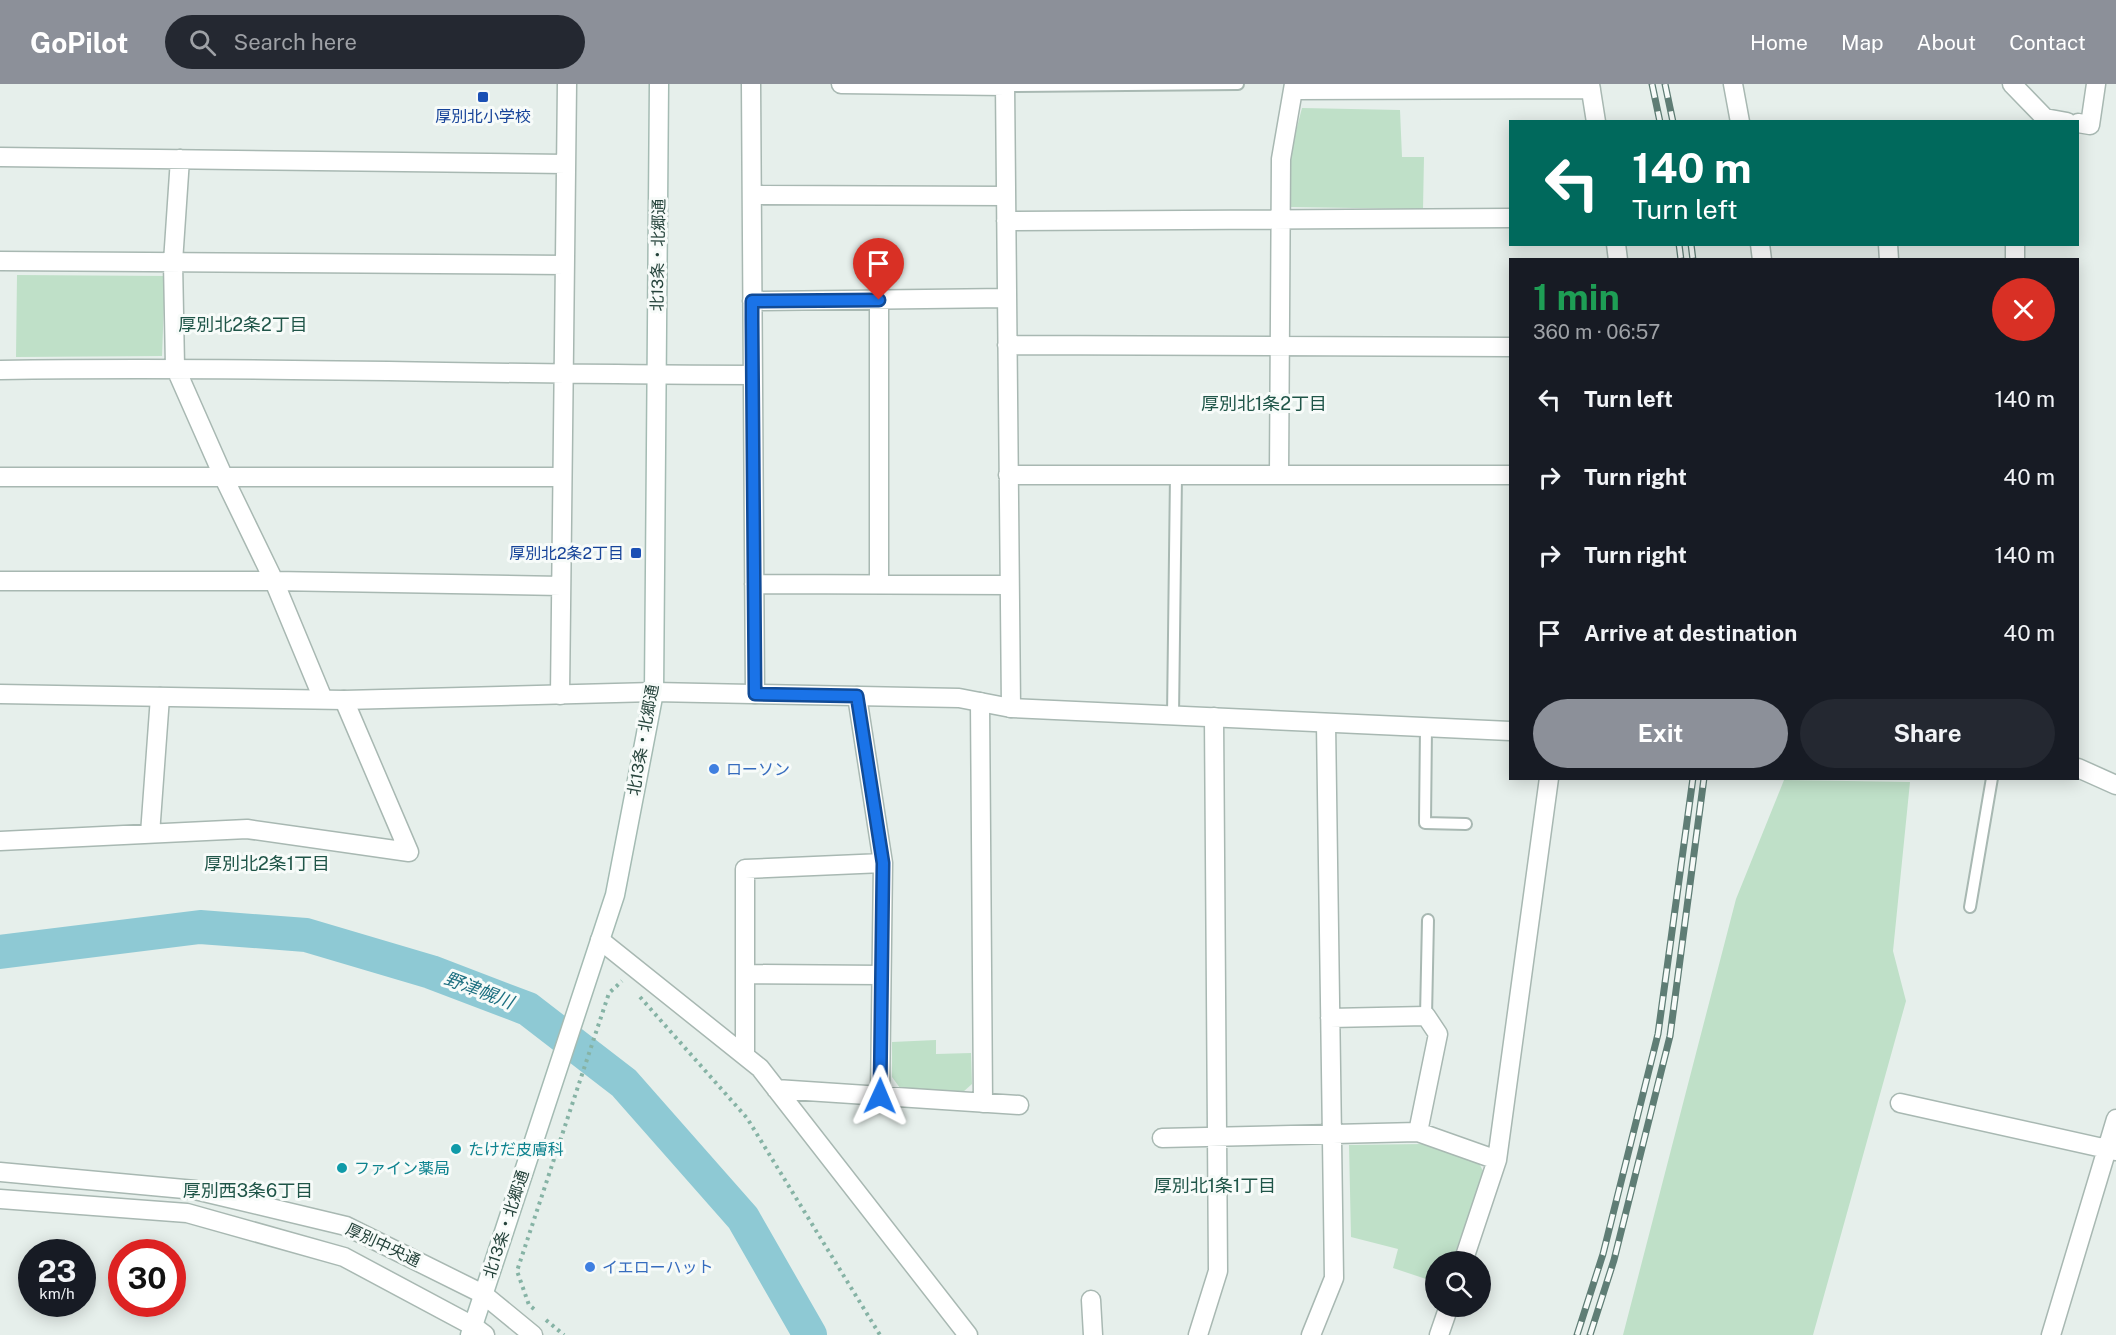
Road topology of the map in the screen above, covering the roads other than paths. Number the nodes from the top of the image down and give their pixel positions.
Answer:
1 (567, 84) edge
2 (659, 84) edge
3 (751, 84) edge
4 (841, 84) edge
5 (1238, 84) edge
6 (1733, 84) edge
7 (2012, 84) edge
8 (2096, 84) edge
9 (1005, 85) edge
10 (1590, 86) edge
11 (1294, 87) edge
12 (1596, 120) edge
13 (1740, 120) edge
14 (2056, 120) edge
15 (2079, 123) edge
16 (0, 157) edge
17 (180, 159) junction
18 (566, 164) junction
19 (752, 195) junction
20 (1006, 196) junction
21 (1509, 218) edge
22 (1281, 220) junction
23 (1006, 221) junction
24 (0, 261) edge
25 (173, 262) junction
26 (565, 265) junction
27 (1007, 298) junction
28 (879, 300) junction
29 (752, 301) junction
30 (1007, 345) junction
31 (1280, 346) junction
32 (1509, 347) edge
33 (176, 367) junction
34 (0, 370) edge
35 (563, 375) junction
36 (657, 375) junction
37 (753, 375) junction
38 (1008, 475) junction
39 (1176, 475) junction
40 (1279, 475) junction
41 (1509, 475) edge
42 (0, 477) edge
43 (562, 477) junction
44 (224, 478) junction
45 (0, 581) edge
46 (274, 581) junction
47 (754, 584) junction
48 (879, 585) junction
49 (1010, 585) junction
50 (561, 586) junction
51 (654, 692) junction
52 (0, 694) edge
53 (755, 694) junction
54 (560, 695) junction
55 (857, 696) junction
56 (160, 697) junction
57 (323, 699) junction
58 (344, 700) junction
59 (980, 702) junction
60 (1011, 708) junction
61 (1173, 716) junction
62 (1214, 717) junction
63 (1326, 723) junction
64 (1425, 728) junction
65 (1509, 732) edge
66 (2079, 768) edge
67 (1549, 780) edge
68 (1992, 780) edge
69 (2116, 785) edge
70 (1466, 824) dead end
71 (150, 834) junction
72 (0, 841) edge
73 (883, 863) junction
74 (1970, 907) dead end
75 (1428, 920) dead end
76 (600, 940) junction
77 (745, 974) junction
78 (881, 975) junction
79 (1426, 1016) junction
80 (1330, 1018) junction
81 (745, 1056) junction
82 (776, 1089) junction
83 (880, 1096) junction
84 (983, 1103) junction
85 (1900, 1103) dead end
86 (1019, 1105) dead end
87 (2116, 1119) edge
88 (1418, 1132) junction
89 (1332, 1134) junction
90 (1217, 1136) junction
91 (1162, 1137) dead end
92 (2112, 1150) edge
93 (1497, 1160) junction
94 (0, 1172) edge
95 (0, 1199) edge
96 (1467, 1251) edge
97 (483, 1294) junction
98 (1091, 1300) dead end
99 (1445, 1317) edge
100 (476, 1332) edge
101 (532, 1335) edge
102 (968, 1335) edge
103 (1093, 1335) edge
104 (1198, 1335) edge
105 (1311, 1335) edge
106 (1439, 1335) edge
107 (2051, 1335) edge

1 - 18 street
2 - 36 street, 北13条・北郷通
3 - 19 street
4 - 9 street
5 - 9 lane
6 - 13 street
7 - 14 street
8 - 15 street
9 - 20 street
10 - 11 street
10 - 12 street
11 - 22 street
16 - 17 street
17 - 18 street
17 - 25 street
18 - 26 street
19 - 20 street
19 - 29 street
20 - 23 street
21 - 22 street
22 - 23 street
22 - 31 street
23 - 27 street
24 - 25 street
25 - 26 street
25 - 33 street
26 - 35 street
27 - 28 street
27 - 30 street
28 - 29 street
28 - 48 street
29 - 37 street
30 - 31 street
30 - 38 street
31 - 32 street
31 - 40 street
33 - 34 street
33 - 35 street
33 - 44 street
35 - 36 street
35 - 43 street
36 - 37 street
36 - 51 street, 北13条・北郷通
37 - 47 street
38 - 39 street
38 - 49 street
39 - 40 street
39 - 61 lane
40 - 41 street
42 - 44 street
43 - 44 street
43 - 50 street
44 - 46 street
45 - 46 street
46 - 50 street
46 - 57 street
47 - 48 street
47 - 53 street
48 - 49 street
49 - 60 street
50 - 54 street
51 - 53 street
51 - 54 street
51 - 76 street, 北13条・北郷通
52 - 56 street
53 - 55 street
54 - 58 street
55 - 59 street
55 - 73 street
56 - 57 street
56 - 71 street
57 - 58 street
58 - 71 street
59 - 60 street
59 - 84 street
60 - 61 street
61 - 62 street
62 - 63 street
62 - 90 street
63 - 64 street
63 - 80 street
64 - 65 street
64 - 70 lane
66 - 69 street
67 - 93 street
68 - 74 lane
71 - 72 street
73 - 77 street
73 - 78 street
75 - 79 lane
76 - 81 street
76 - 97 street, 北13条・北郷通
77 - 78 street
77 - 81 street
78 - 83 street
79 - 80 street
79 - 88 street
80 - 89 street
81 - 82 street
82 - 83 street
82 - 102 street
83 - 84 street
84 - 86 street
85 - 92 street
87 - 92 street
88 - 89 street
88 - 93 street
89 - 90 street
89 - 105 street
90 - 91 street
90 - 104 street
92 - 107 street
93 - 96 street
94 - 97 street, 厚別中央通
95 - 100 street, 厚別中央通
97 - 100 street, 北13条・北郷通
97 - 101 street, 厚別中央通
98 - 103 street
99 - 106 street

